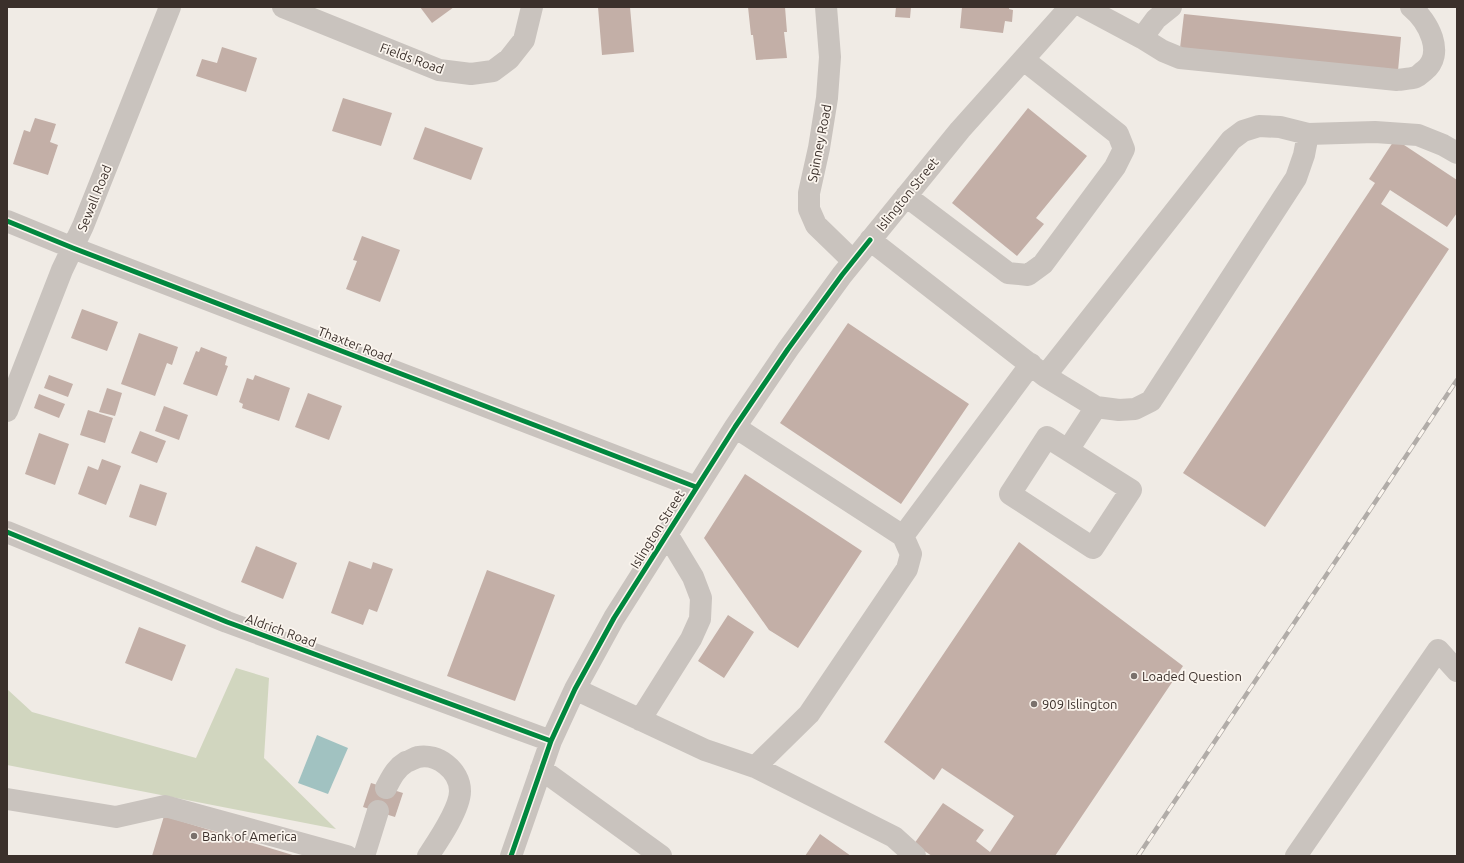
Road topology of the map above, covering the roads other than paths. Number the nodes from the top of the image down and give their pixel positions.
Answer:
1 (170, 7) edge
2 (283, 7) edge
3 (532, 7) edge
4 (826, 7) edge
5 (1070, 7) edge
6 (1084, 7) edge
7 (1171, 7) edge
8 (1411, 7) edge
9 (1142, 38) junction
10 (1024, 60) junction
11 (1308, 134) junction
12 (1457, 153) edge
13 (906, 196) junction
14 (7, 221) edge
15 (870, 240) junction
16 (72, 248) junction
17 (853, 261) junction
18 (1038, 370) junction
19 (1096, 406) junction
20 (7, 410) edge
21 (735, 427) junction
22 (1068, 450) junction
23 (696, 487) junction
24 (7, 532) edge
25 (667, 534) junction
26 (903, 536) junction
27 (1457, 671) edge
28 (575, 689) junction
29 (640, 720) junction
30 (551, 741) junction
31 (755, 766) junction
32 (541, 769) junction
33 (386, 788) dead end
34 (7, 799) edge
35 (378, 811) dead end
36 (347, 856) edge
37 (364, 856) edge
38 (428, 856) edge
39 (511, 856) edge
40 (661, 856) edge
41 (915, 856) edge
42 (1296, 856) edge

1 - 16 street, Sewall Road
2 - 3 street, Fields Road
4 - 17 street, Spinney Road
5 - 10 street, Islington Street
6 - 9 street
7 - 9 street
8 - 9 street
10 - 13 street, Islington Street
10 - 13 street
11 - 12 street
11 - 18 street
11 - 19 street
13 - 15 street, Islington Street
14 - 16 street, Thaxter Road
15 - 17 street, Islington Street
15 - 18 street
16 - 20 street, Sewall Road
16 - 23 street, Thaxter Road
17 - 21 street, Islington Street
18 - 19 street
18 - 26 street
19 - 22 street
21 - 23 street, Islington Street
21 - 26 street
22 - 22 street
23 - 25 street, Islington Street
24 - 30 street, Aldrich Road
25 - 28 street, Islington Street
25 - 29 street
26 - 31 street
27 - 42 street
28 - 29 street
28 - 30 street, Islington Street
29 - 31 street
30 - 32 street, Islington Street
31 - 41 street
32 - 39 street, Islington Street
32 - 40 street
33 - 38 street
34 - 36 street
35 - 37 street

